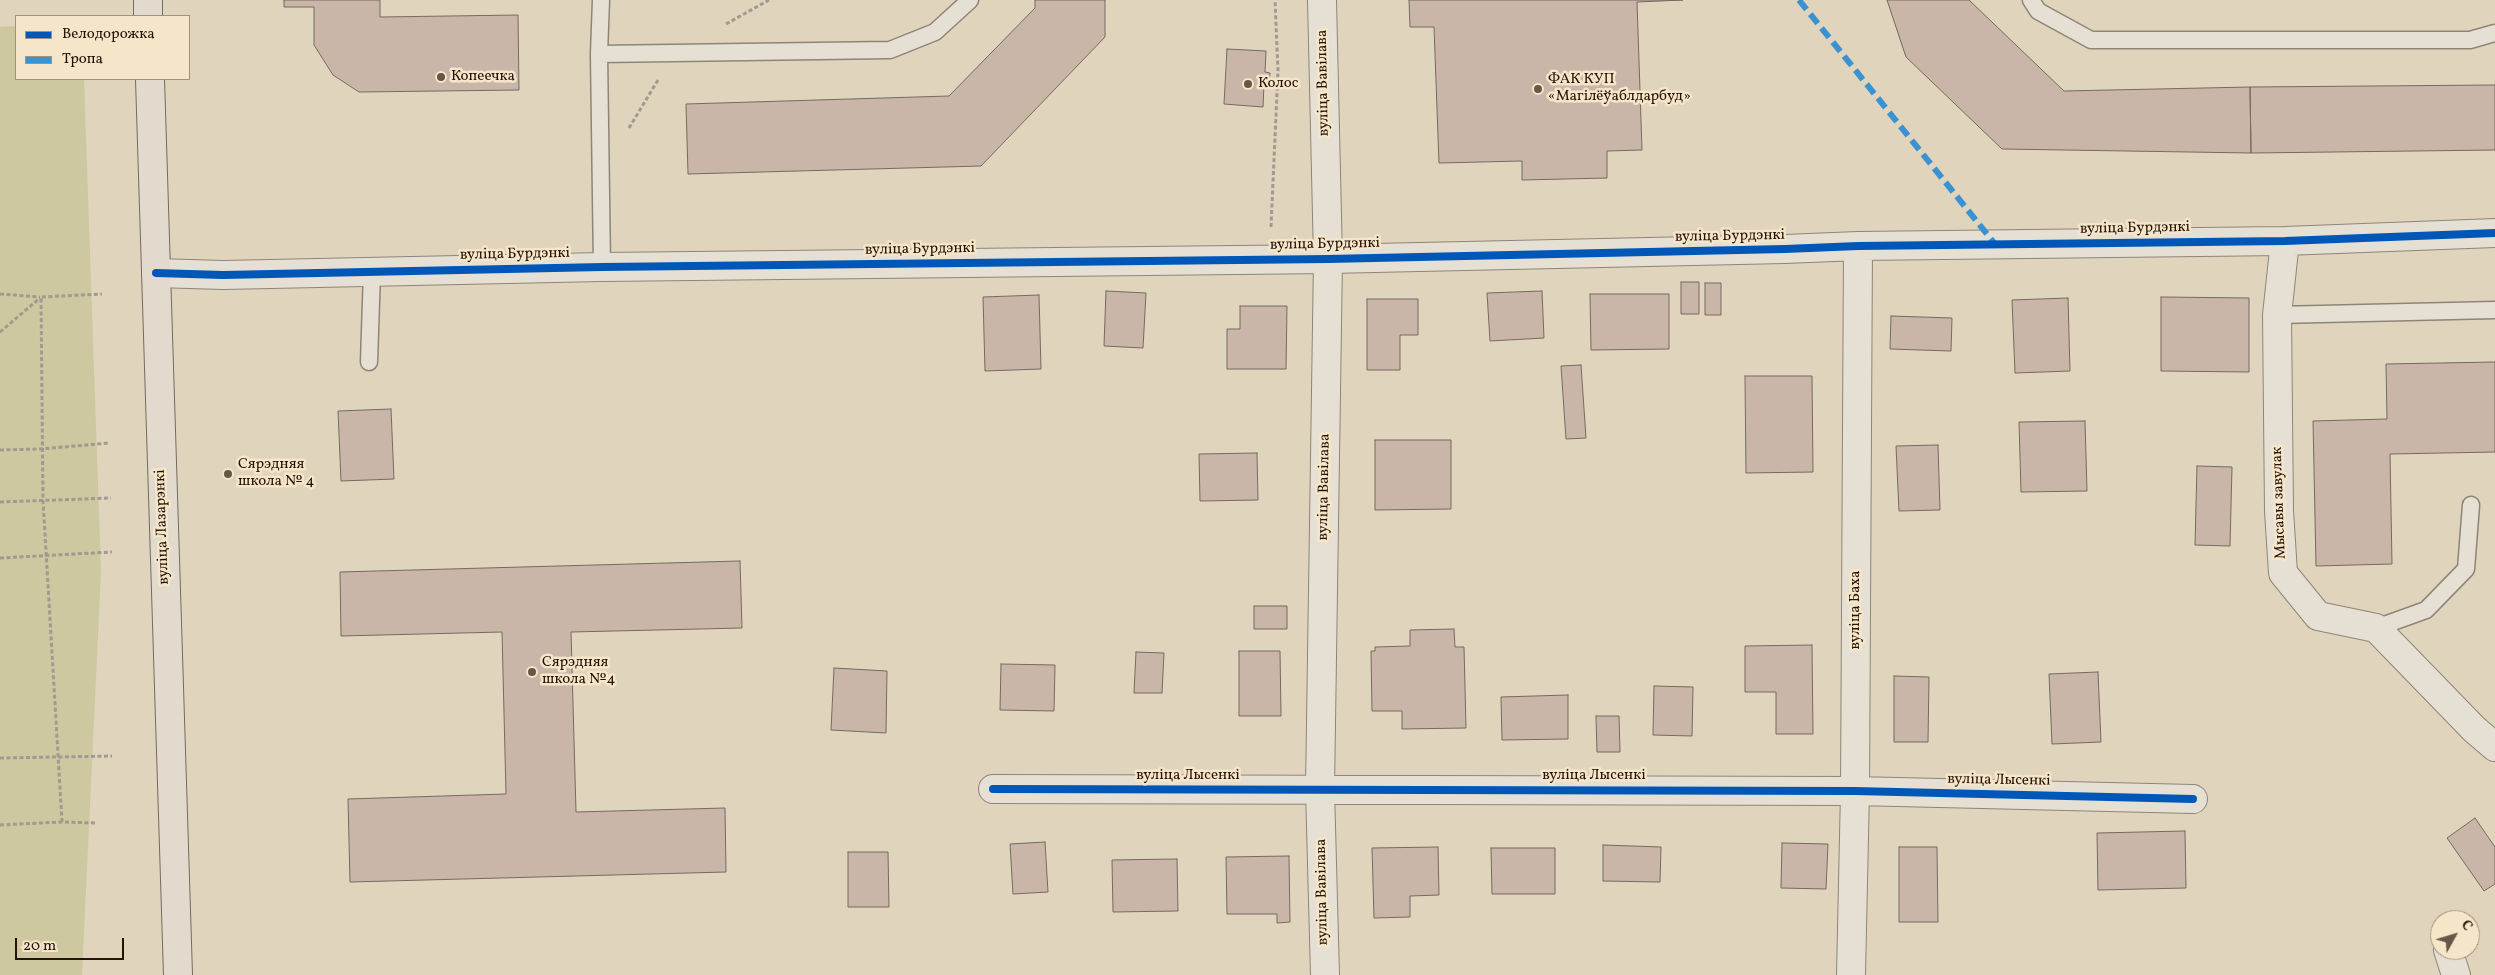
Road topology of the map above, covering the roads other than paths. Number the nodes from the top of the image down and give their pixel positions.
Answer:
1 (148, 0) edge
2 (601, 0) edge
3 (970, 0) edge
4 (1322, 0) edge
5 (2031, 0) edge
6 (148, 15) edge
7 (2495, 33) edge
8 (599, 54) junction
9 (150, 80) edge
10 (2495, 233) edge
11 (2285, 241) junction
12 (1858, 246) junction
13 (1328, 259) junction
14 (602, 267) junction
15 (372, 272) junction
16 (156, 273) junction
17 (2495, 310) edge
18 (2277, 315) junction
19 (370, 362) dead end
20 (2471, 505) dead end
21 (2376, 628) junction
22 (2495, 748) edge
23 (1320, 789) junction
24 (993, 790) dead end
25 (1855, 791) junction
26 (2194, 799) dead end
27 (2451, 960) edge
28 (178, 975) edge
29 (1325, 975) edge
30 (1851, 975) edge
31 (2456, 975) edge

1 - 6 main road
2 - 8 lane
3 - 8 lane
4 - 13 street, вуліца Вавілава
5 - 7 lane
8 - 14 lane
9 - 16 main road, вуліца Лазарэнкі
10 - 11 street, вуліца Бурдэнкі
11 - 12 street, вуліца Бурдэнкі
11 - 18 street, Мысавы завулак
12 - 13 street, вуліца Бурдэнкі
12 - 25 street, вуліца Баха
13 - 14 street, вуліца Бурдэнкі
13 - 23 street, вуліца Вавілава
14 - 15 street, вуліца Бурдэнкі
15 - 16 street, вуліца Бурдэнкі
15 - 19 lane
16 - 28 main road, вуліца Лазарэнкі
17 - 18 lane
18 - 21 street, Мысавы завулак
20 - 21 lane
21 - 22 street
23 - 24 street, вуліца Лысенкі
23 - 25 street, вуліца Лысенкі
23 - 29 street, вуліца Вавілава
25 - 26 street, вуліца Лысенкі
25 - 30 street, вуліца Баха
27 - 31 street

